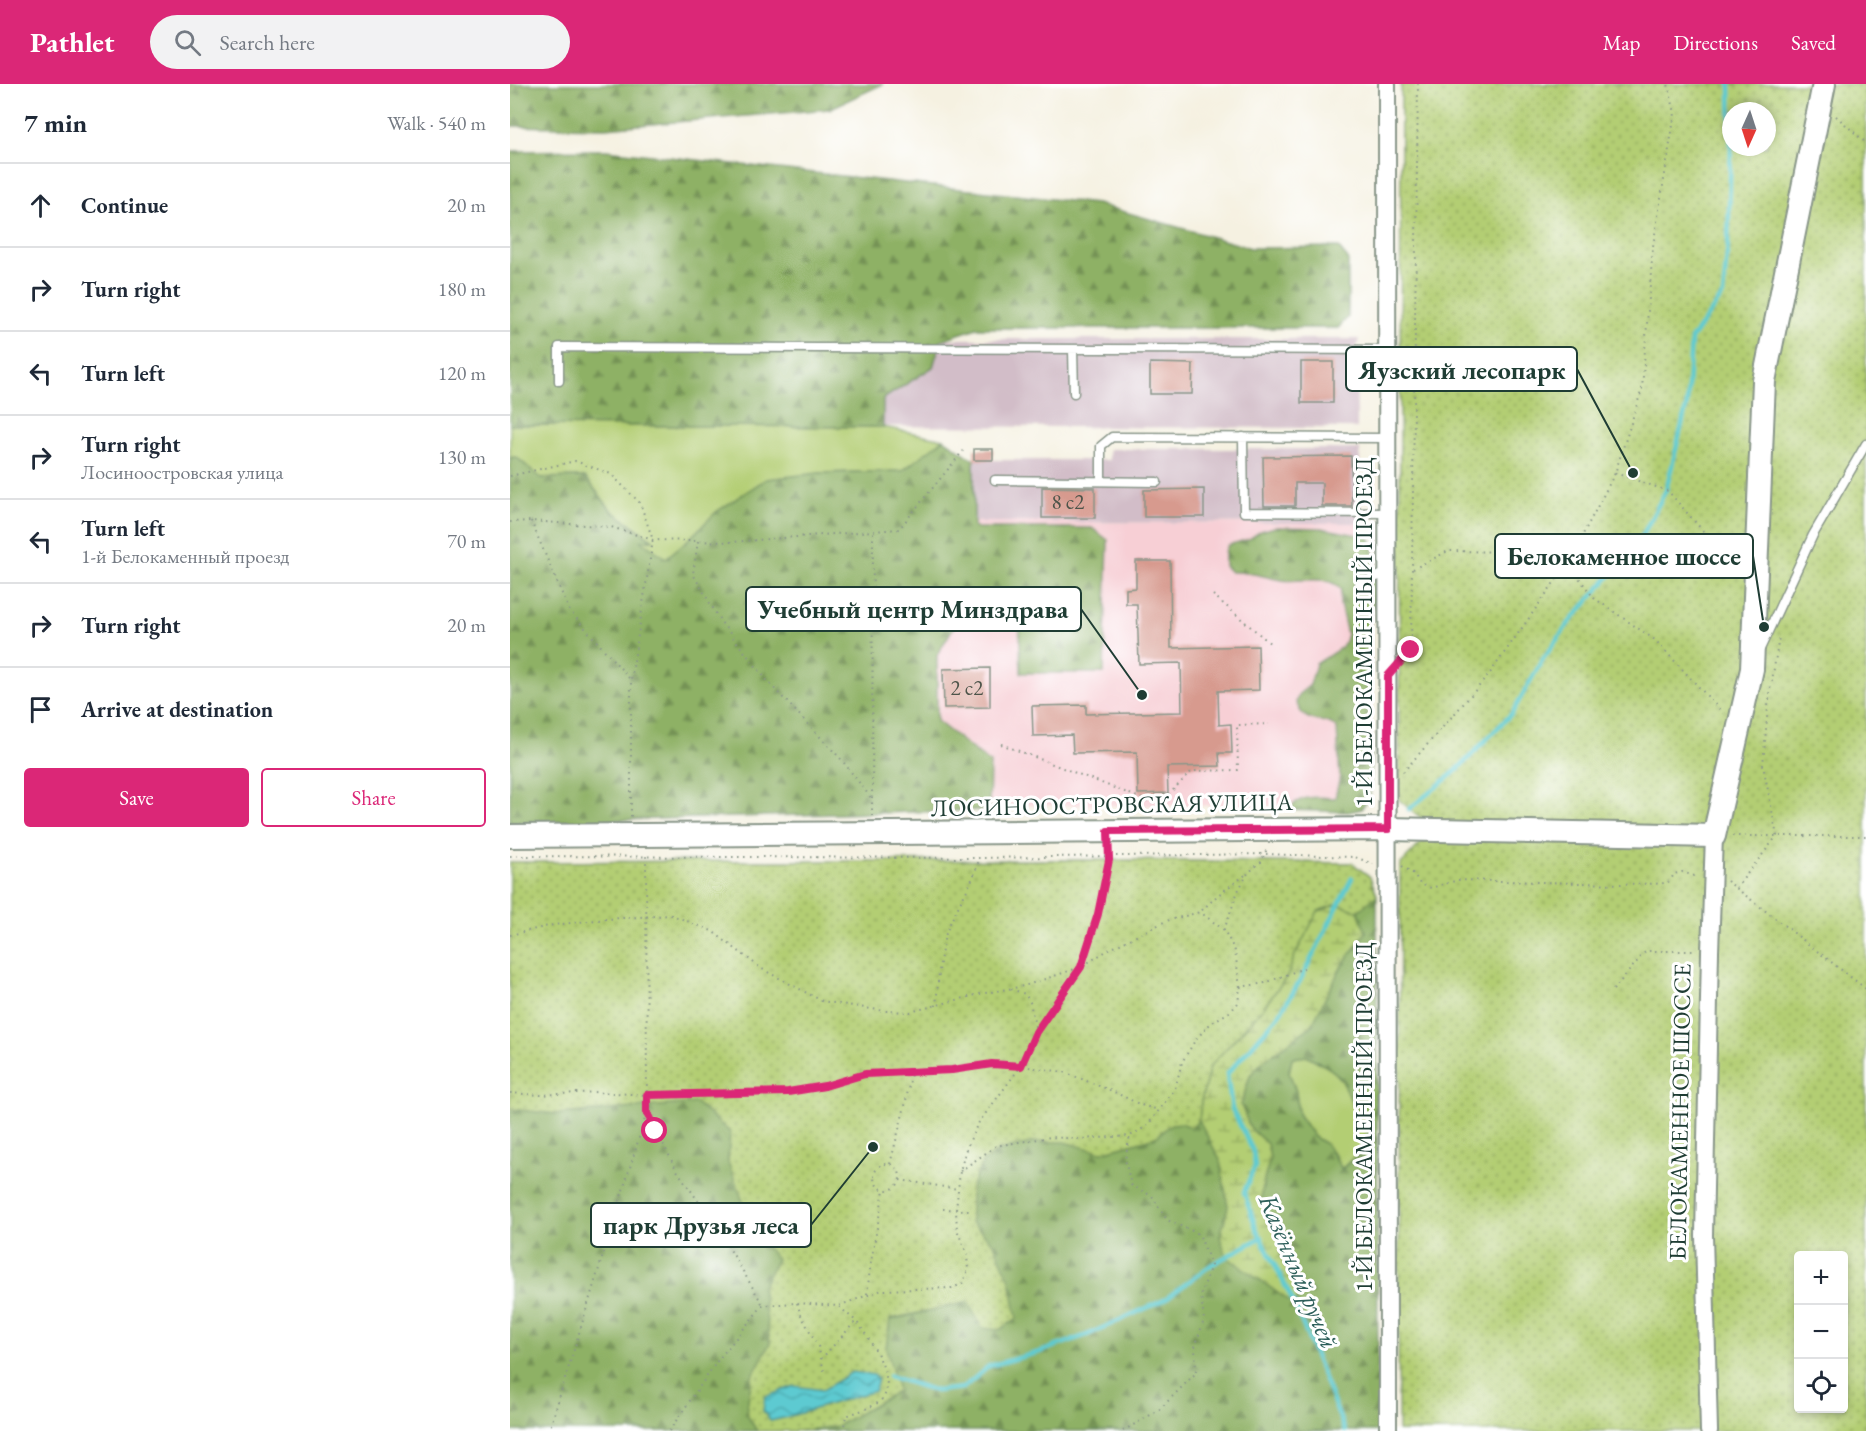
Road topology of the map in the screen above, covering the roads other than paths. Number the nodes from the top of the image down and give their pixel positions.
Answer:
1 (1387, 84) edge
2 (1822, 93) edge
3 (1073, 349) junction
4 (1387, 350) junction
5 (559, 381) dead end
6 (1074, 393) dead end
7 (1243, 437) junction
8 (1387, 438) junction
9 (1866, 444) edge
10 (995, 480) dead end
11 (1101, 481) junction
12 (1156, 482) dead end
13 (1387, 513) junction
14 (1388, 572) junction
15 (1360, 584) dead end
16 (1752, 669) junction
17 (1388, 829) junction
18 (510, 836) edge
19 (1714, 836) junction
20 (1388, 1431) edge
21 (1709, 1431) edge

1 - 4 street, 1-Й БЕЛОКАМЕННЫЙ ПРОЕЗД
2 - 16 street, БЕЛОКАМЕННОЕ ШОССЕ
3 - 4 lane
3 - 5 lane
3 - 6 lane
4 - 8 street, 1-Й БЕЛОКАМЕННЫЙ ПРОЕЗД
7 - 8 lane
7 - 11 lane
7 - 13 lane
8 - 13 street, 1-Й БЕЛОКАМЕННЫЙ ПРОЕЗД
9 - 16 lane
10 - 11 lane
11 - 12 lane
13 - 14 street, 1-Й БЕЛОКАМЕННЫЙ ПРОЕЗД
14 - 15 lane
14 - 17 street, 1-Й БЕЛОКАМЕННЫЙ ПРОЕЗД
16 - 19 street, БЕЛОКАМЕННОЕ ШОССЕ
17 - 18 street, ЛОСИНООСТРОВСКАЯ УЛИЦА
17 - 19 street, ЛОСИНООСТРОВСКАЯ УЛИЦА
17 - 20 street, 1-Й БЕЛОКАМЕННЫЙ ПРОЕЗД
19 - 21 street, БЕЛОКАМЕННОЕ ШОССЕ

